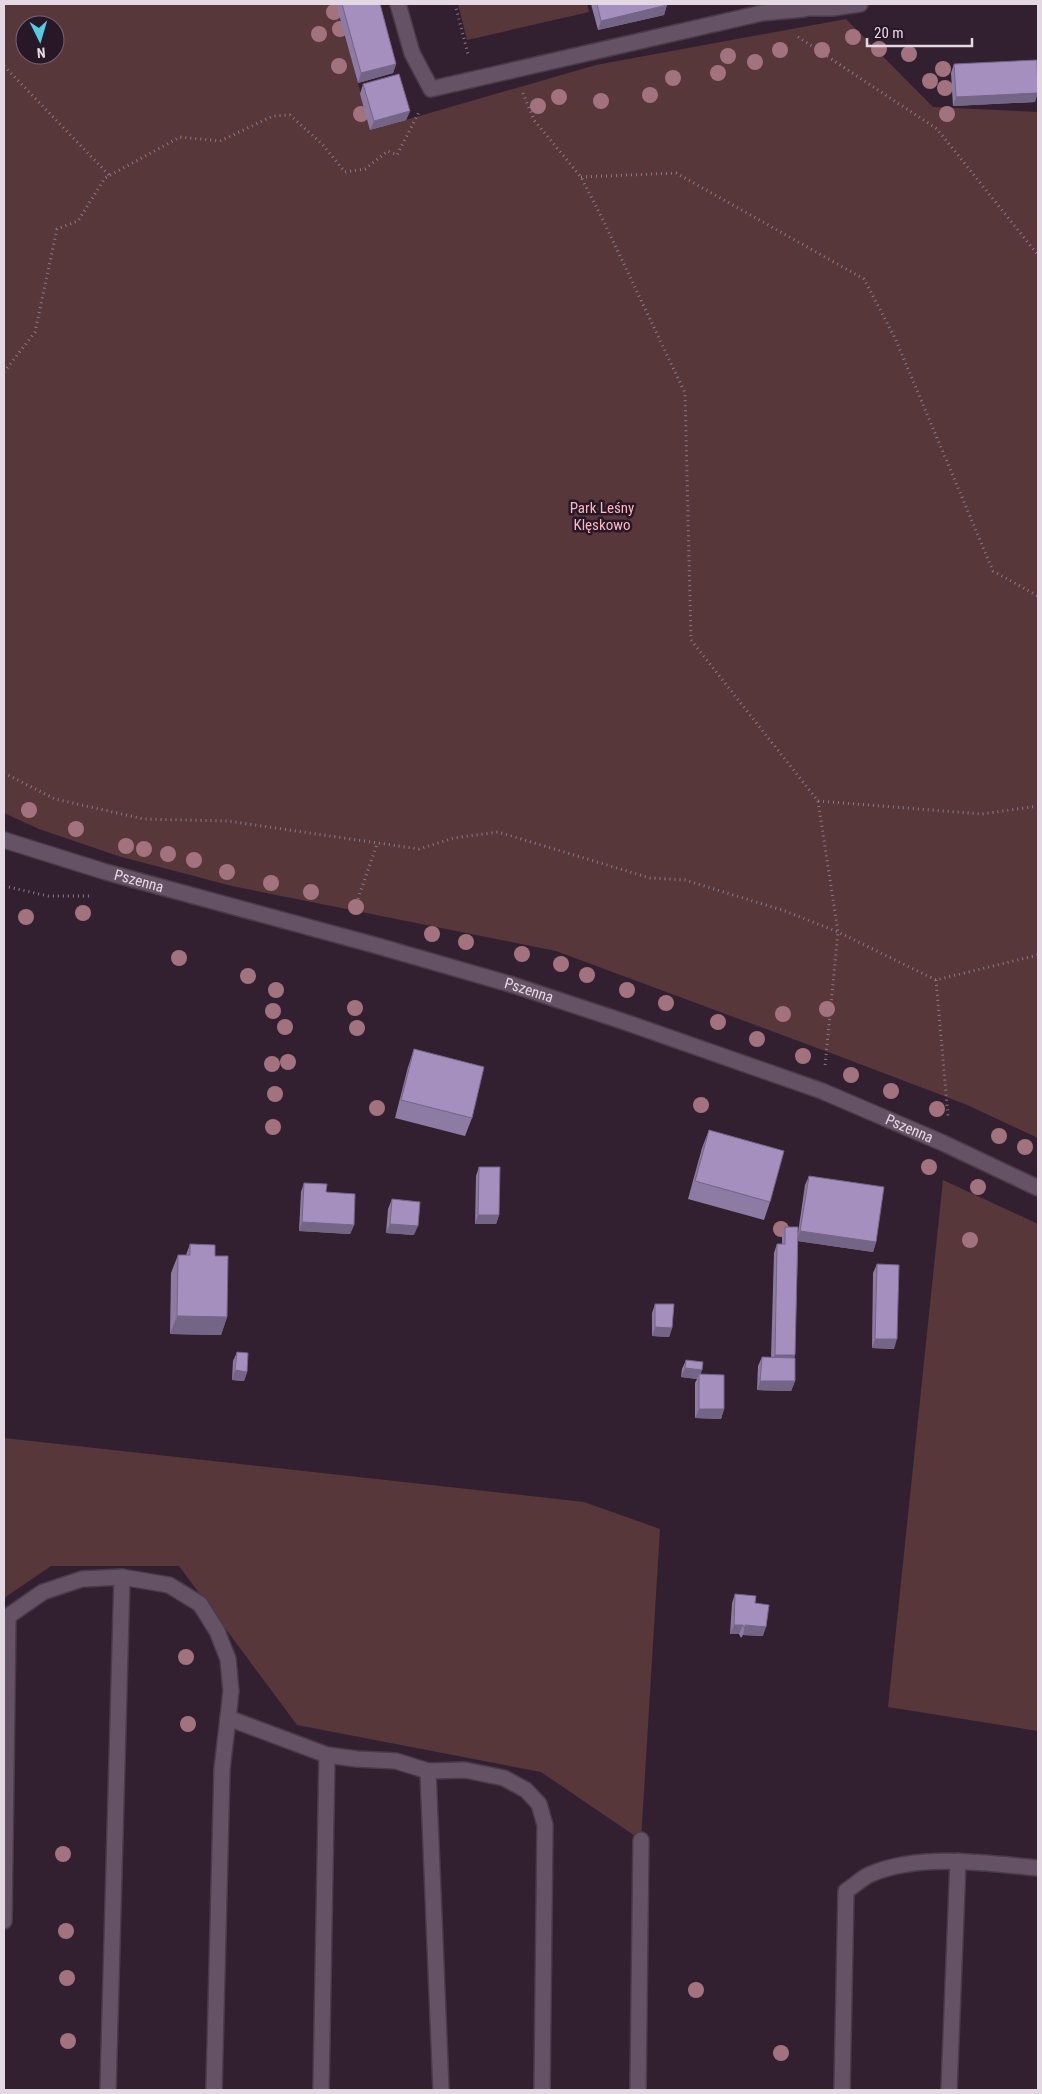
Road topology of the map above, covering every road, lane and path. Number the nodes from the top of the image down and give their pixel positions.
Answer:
1 (398, 4) edge
2 (454, 4) edge
3 (860, 4) edge
4 (762, 8) edge
5 (4, 66) edge
6 (513, 70) junction
7 (475, 78) junction
8 (431, 89) junction
9 (110, 175) junction
10 (581, 177) junction
11 (1038, 255) edge
12 (4, 372) edge
13 (1038, 596) edge
14 (4, 773) edge
15 (818, 801) junction
16 (1038, 806) edge
17 (4, 840) edge
18 (377, 844) junction
19 (4, 886) edge
20 (96, 896) dead end
21 (838, 932) junction
22 (345, 937) junction
23 (1038, 955) edge
24 (936, 980) junction
25 (822, 1091) junction
26 (943, 1143) junction
27 (1038, 1188) edge
28 (122, 1577) junction
29 (6, 1618) edge
30 (228, 1718) junction
31 (327, 1755) junction
32 (428, 1771) junction
33 (641, 1840) dead end
34 (958, 1861) junction
35 (1038, 1868) edge
36 (4, 1921) edge
37 (108, 2090) edge
38 (214, 2090) edge
39 (320, 2090) edge
40 (441, 2090) edge
41 (542, 2090) edge
42 (638, 2090) edge
43 (842, 2090) edge
44 (949, 2090) edge

1 - 8 street
2 - 7 path
3 - 4 street
4 - 6 street
4 - 11 path
5 - 9 path
6 - 7 street
6 - 10 path
7 - 8 street
8 - 9 path
9 - 12 path
10 - 13 path
10 - 15 path
14 - 18 path
15 - 16 path
15 - 21 path
17 - 22 street, Pszenna
18 - 21 path
18 - 22 path
19 - 20 path
21 - 24 path
21 - 25 path
22 - 25 street, Pszenna
23 - 24 path
24 - 26 path
25 - 26 street, Pszenna
26 - 27 street, Pszenna
28 - 29 street
28 - 30 street
28 - 37 street
29 - 36 street
30 - 31 street
30 - 38 street
31 - 32 street
31 - 39 street
32 - 40 street
32 - 41 street
33 - 42 street
34 - 35 street
34 - 43 street
34 - 44 street

